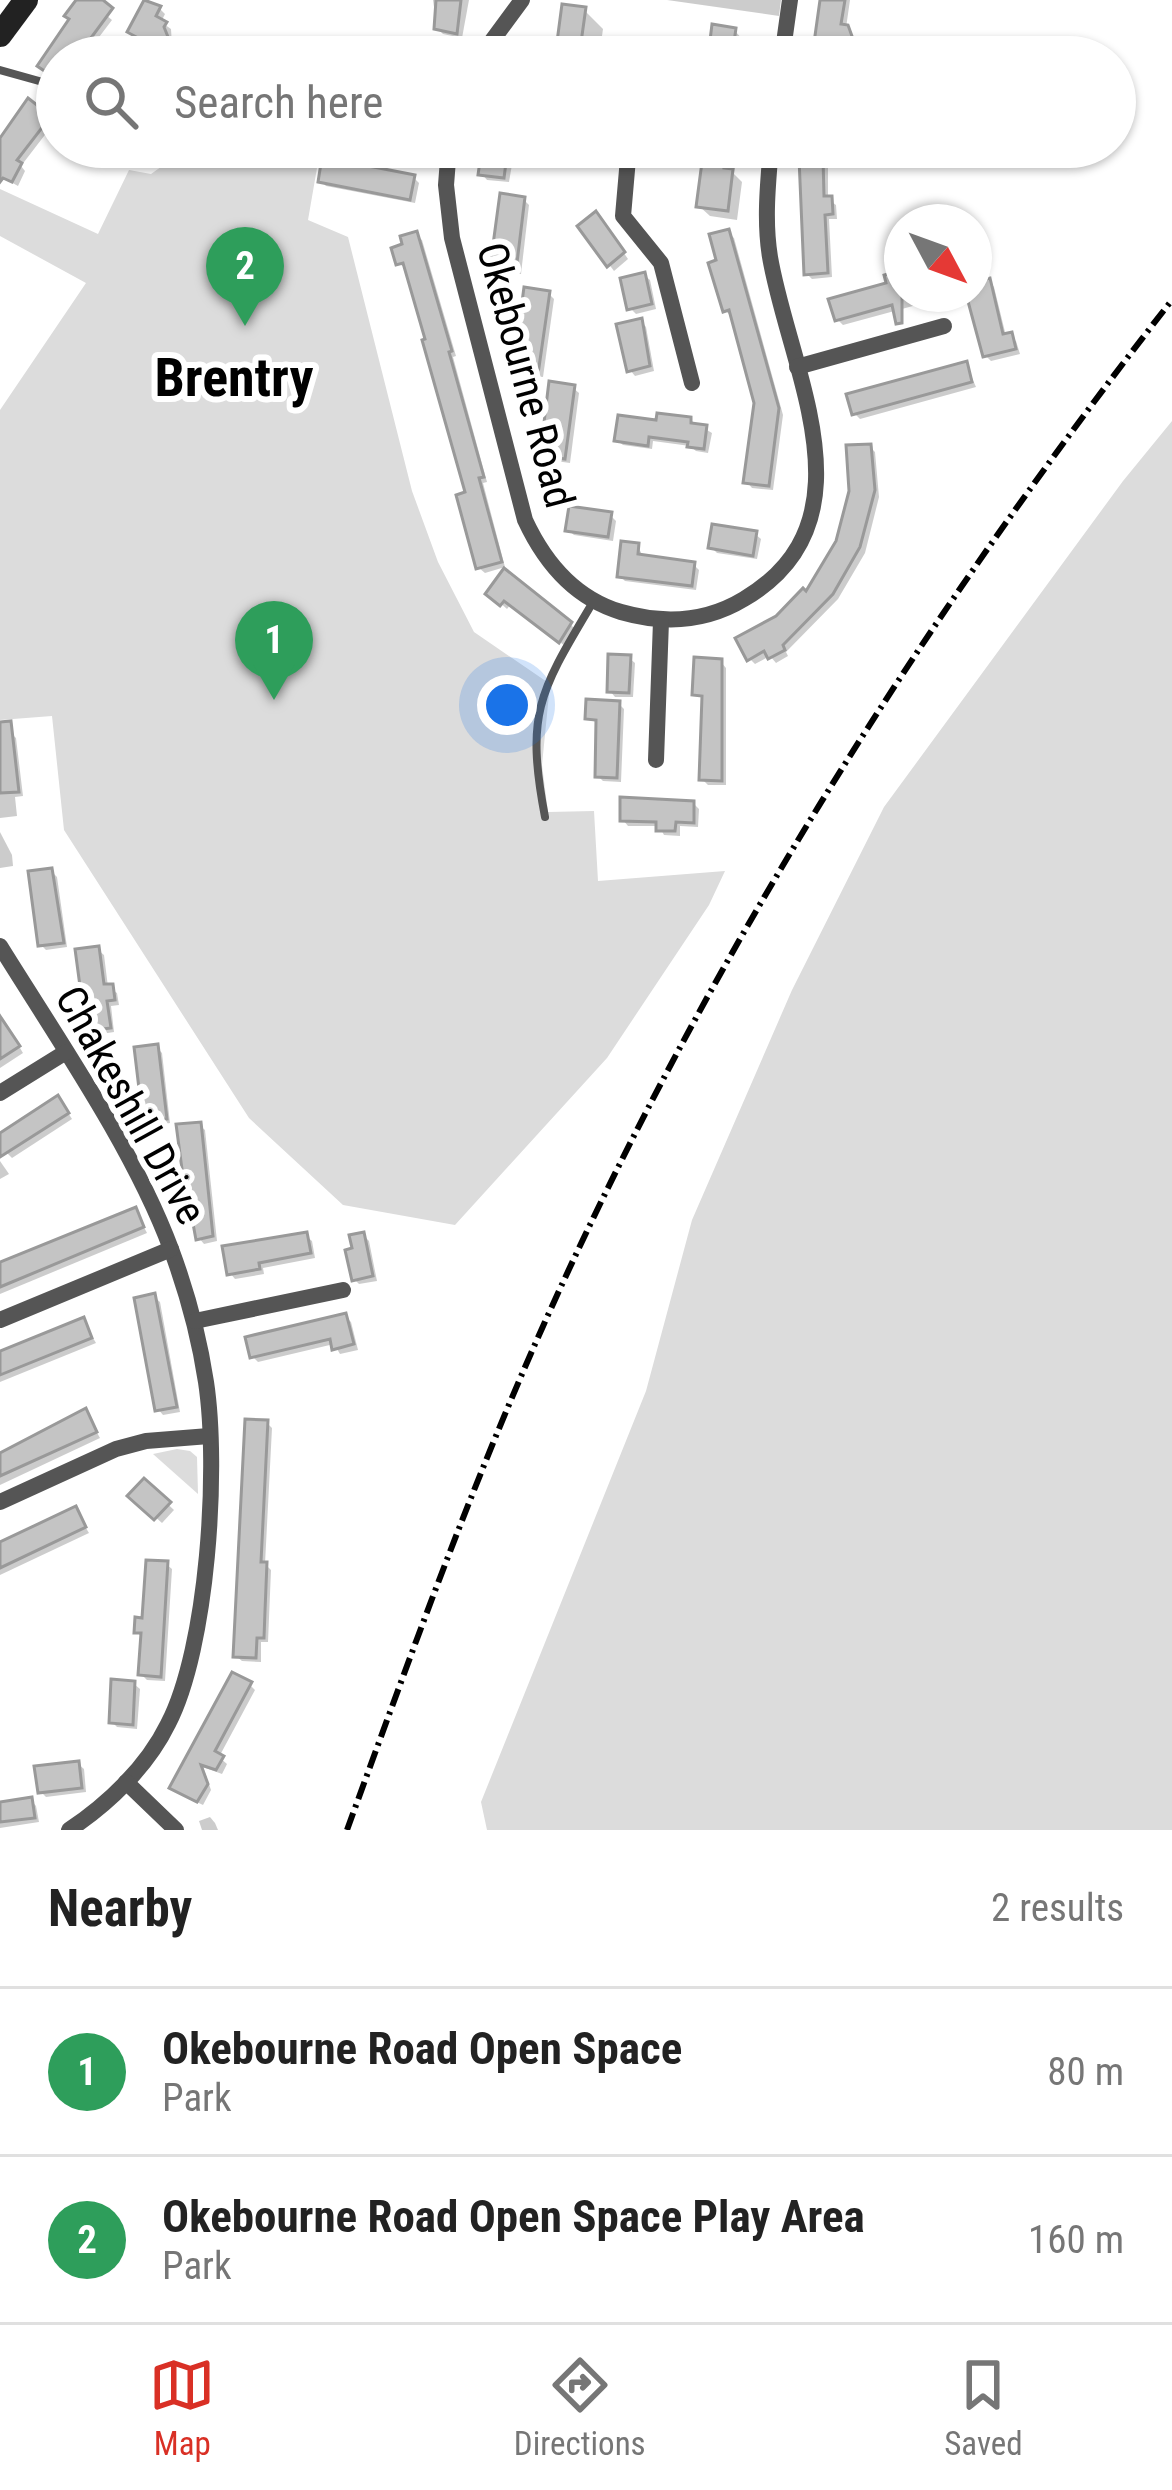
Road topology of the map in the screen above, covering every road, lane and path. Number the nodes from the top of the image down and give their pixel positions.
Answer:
1 (26, 0) edge
2 (522, 0) edge
3 (790, 0) edge
4 (0, 34) edge
5 (495, 36) edge
6 (785, 36) edge
7 (0, 70) edge
8 (36, 80) edge
9 (448, 168) edge
10 (627, 168) edge
11 (771, 168) edge
12 (944, 326) dead end
13 (797, 368) junction
14 (692, 383) dead end
15 (594, 601) junction
16 (661, 621) junction
17 (656, 760) dead end
18 (545, 817) dead end
19 (0, 946) edge
20 (66, 1052) junction
21 (0, 1093) edge
22 (171, 1249) junction
23 (343, 1290) dead end
24 (0, 1321) edge
25 (195, 1321) junction
26 (209, 1436) junction
27 (0, 1502) edge
28 (126, 1782) junction
29 (69, 1830) edge
30 (176, 1830) edge

1 - 4 street
2 - 5 street
3 - 6 street
7 - 8 lane
9 - 15 street, Okebourne Road
10 - 14 street
11 - 13 street, Okebourne Road
12 - 13 street
13 - 16 street, Okebourne Road
15 - 16 street, Okebourne Road
15 - 18 lane
16 - 17 street
19 - 20 street, Chakeshill Drive
20 - 21 street
20 - 22 street, Chakeshill Drive
22 - 24 street
22 - 25 street, Chakeshill Drive
23 - 25 street
25 - 26 street, Chakeshill Drive
26 - 27 street
26 - 28 street, Chakeshill Drive
28 - 29 street, Chakeshill Drive
28 - 30 street

